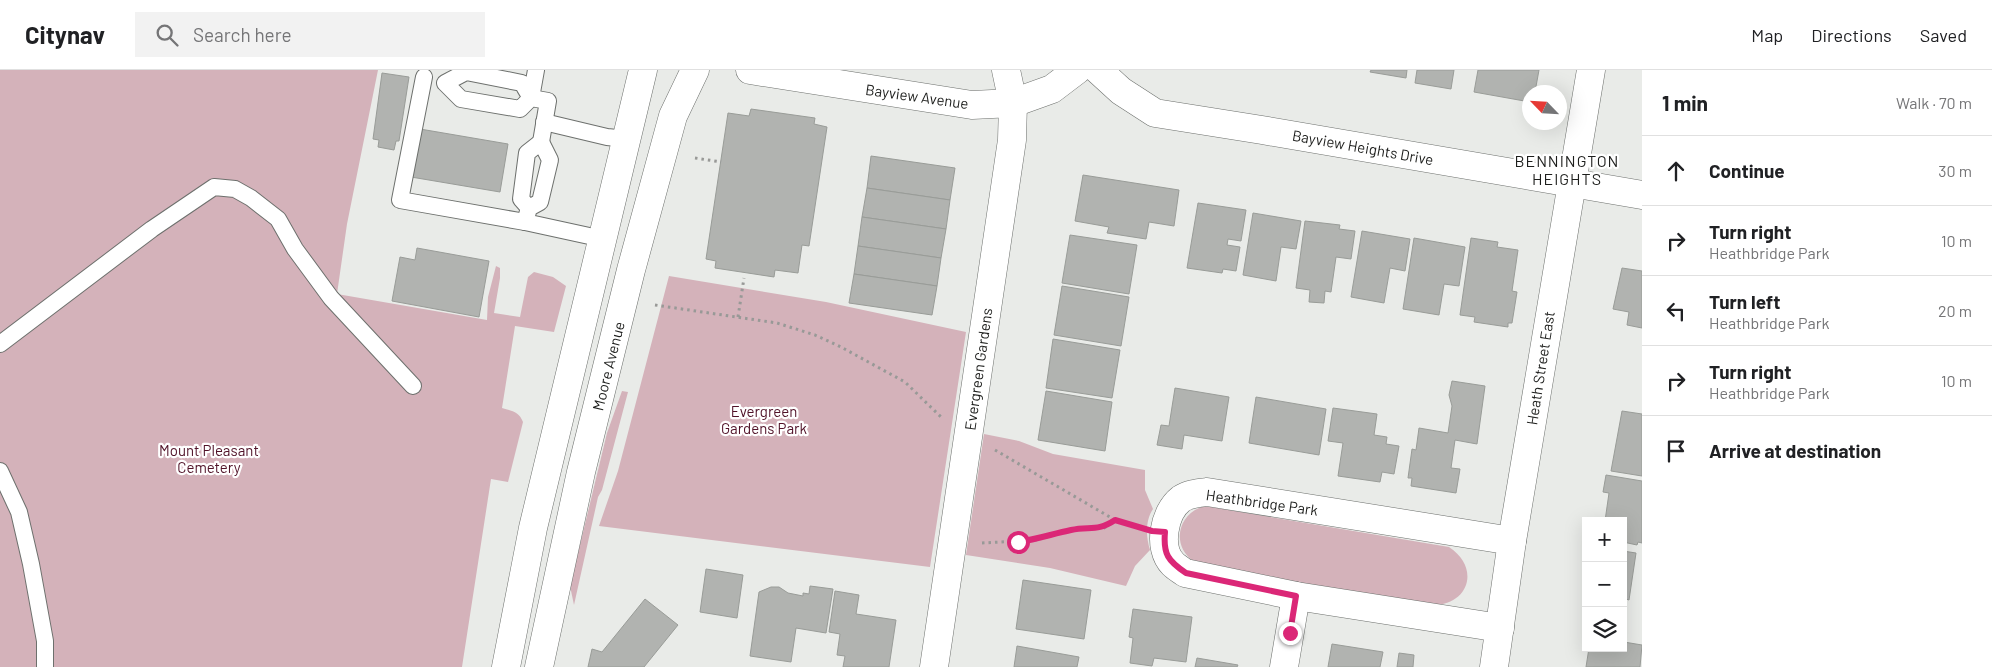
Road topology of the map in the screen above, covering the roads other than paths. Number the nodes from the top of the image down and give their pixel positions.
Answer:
1 (536, 70) edge
2 (643, 70) edge
3 (696, 70) edge
4 (750, 70) edge
5 (1006, 70) edge
6 (1077, 70) edge
7 (1098, 70) edge
8 (1591, 70) edge
9 (424, 74) edge
10 (445, 83) junction
11 (531, 98) junction
12 (1012, 103) junction
13 (544, 122) junction
14 (627, 139) junction
15 (541, 142) junction
16 (1571, 182) junction
17 (1642, 194) edge
18 (527, 215) junction
19 (603, 239) junction
20 (590, 294) junction
21 (624, 302) junction
22 (0, 344) edge
23 (413, 386) dead end
24 (0, 471) edge
25 (1512, 542) junction
26 (1296, 596) junction
27 (1500, 628) junction
28 (45, 667) edge
29 (506, 667) edge
30 (539, 667) edge
31 (934, 667) edge
32 (1284, 667) edge
33 (1494, 667) edge

1 - 11 lane
2 - 14 street
3 - 21 street, Moore Avenue
4 - 12 street, Bayview Avenue
5 - 12 street, Evergreen Gardens
6 - 12 street, Bayview Avenue
7 - 16 street, Bayview Heights Drive
8 - 16 street, Heath Street East
9 - 10 lane
9 - 18 lane
10 - 11 lane
10 - 11 lane
11 - 13 lane
12 - 31 street, Evergreen Gardens
13 - 14 lane
13 - 15 lane
14 - 19 street
15 - 18 lane
15 - 18 lane
16 - 17 street, Bayview Heights Drive
16 - 25 street, Heath Street East
18 - 19 lane
19 - 20 street
20 - 21 street
20 - 29 street
21 - 30 street, Moore Avenue
22 - 23 lane
24 - 28 lane
25 - 26 street, Heathbridge Park
25 - 27 street, Heath Street East
26 - 27 street, Heathbridge Park
26 - 32 street
27 - 33 street, Heath Street East

